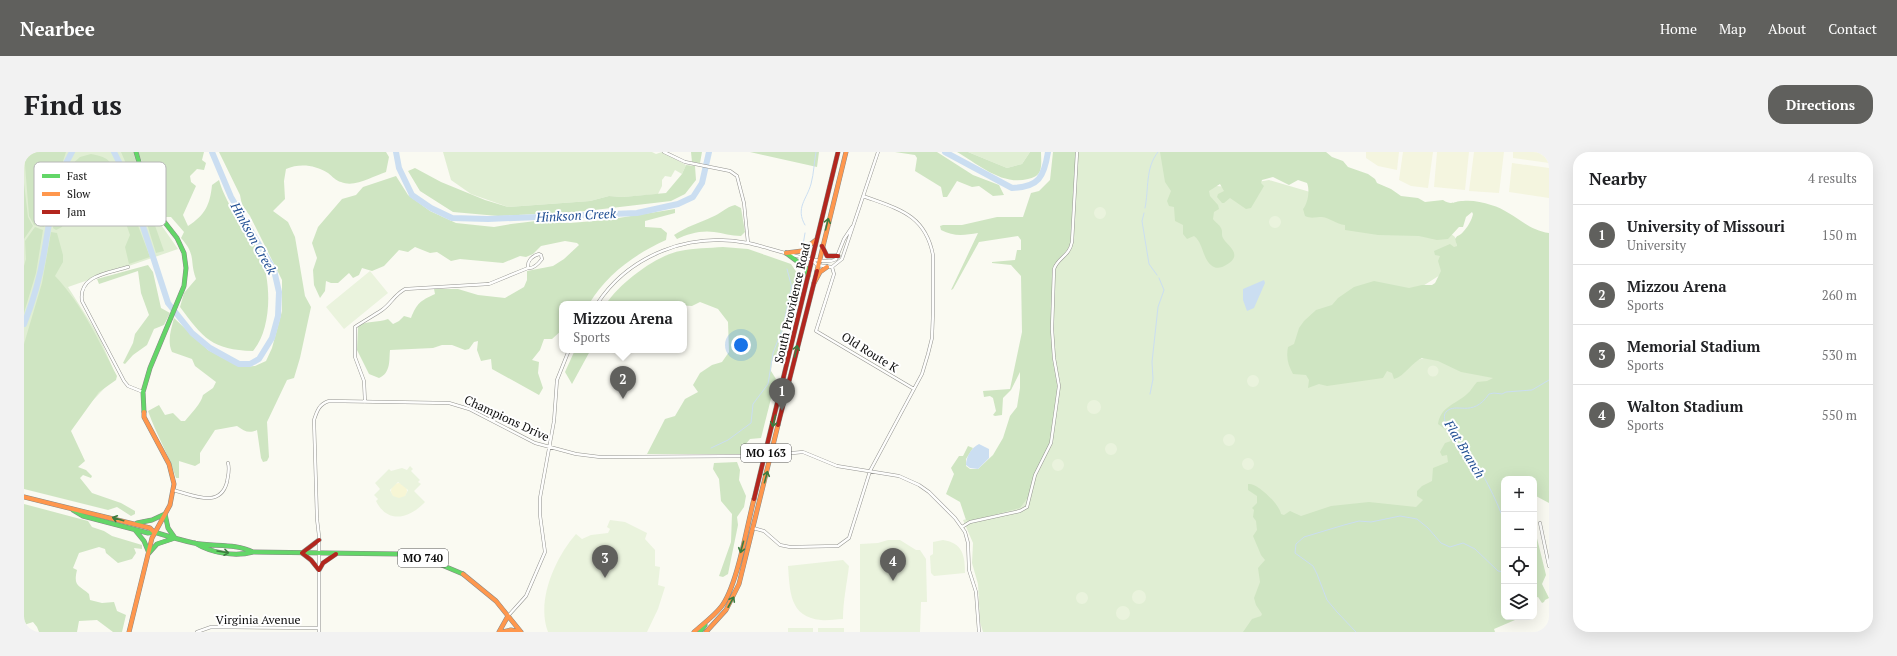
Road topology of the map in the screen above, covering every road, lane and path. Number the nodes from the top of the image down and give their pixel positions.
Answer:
1 (136, 152) edge
2 (664, 152) edge
3 (838, 152) edge
4 (846, 152) edge
5 (878, 152) edge
6 (1077, 152) edge
7 (139, 162) edge
8 (863, 196) junction
9 (166, 224) edge
10 (852, 227) junction
11 (818, 238) junction
12 (748, 243) junction
13 (822, 245) junction
14 (786, 253) junction
15 (838, 256) junction
16 (812, 260) junction
17 (818, 262) junction
18 (830, 267) junction
19 (128, 268) dead end
20 (528, 268) junction
21 (808, 280) junction
22 (812, 285) junction
23 (599, 301) edge
24 (568, 353) edge
25 (914, 389) junction
26 (143, 392) junction
27 (365, 402) junction
28 (551, 448) junction
29 (771, 455) junction
30 (765, 456) junction
31 (228, 463) dead end
32 (870, 470) junction
33 (173, 490) junction
34 (24, 498) edge
35 (73, 510) junction
36 (165, 514) junction
37 (1540, 523) dead end
38 (135, 524) junction
39 (962, 527) junction
40 (752, 528) junction
41 (135, 530) junction
42 (154, 532) junction
43 (175, 538) junction
44 (319, 540) junction
45 (195, 543) junction
46 (252, 552) junction
47 (148, 553) junction
48 (302, 553) junction
49 (319, 554) junction
50 (336, 554) junction
51 (1549, 566) edge
52 (319, 570) junction
53 (508, 616) junction
54 (707, 621) junction
55 (319, 628) junction
56 (129, 632) edge
57 (197, 632) edge
58 (319, 632) edge
59 (498, 632) edge
60 (502, 632) edge
61 (521, 632) edge
62 (694, 632) edge
63 (700, 632) edge
64 (706, 632) edge
65 (979, 632) edge

1 - 7 main road
2 - 12 street
3 - 11 main road, South Providence Road / MO 163
13 -> 4 main road, South Providence Road / MO 163
5 - 8 street
6 - 39 street
8 - 10 street
8 - 25 street
9 - 26 main road
10 - 15 street
10 - 18 street
11 - 14 main road
11 - 16 main road, South Providence Road / MO 163
12 - 14 street
12 - 23 street
13 - 15 main road
13 - 17 main road, South Providence Road / MO 163
14 - 16 street
14 - 21 main road
15 - 17 street
16 - 17 street
16 - 21 main road, South Providence Road / MO 163
17 - 18 street
17 - 22 main road, South Providence Road / MO 163
18 - 22 main road
18 - 25 street, Old Route K
19 - 26 street
20 - 20 street
20 - 27 street
21 -> 30 main road, South Providence Road / MO 163
29 -> 22 main road, South Providence Road / MO 163
24 - 28 street
25 - 32 street
26 - 33 main road
27 - 28 street, Champions Drive
27 - 44 street, Champions Drive
28 - 30 street, Champions Drive
28 - 53 street
29 - 32 street
40 -> 29 main road, South Providence Road / MO 163
30 -> 54 main road, South Providence Road / MO 163
31 - 33 street
32 - 39 street
32 - 40 street
33 - 36 main road
34 - 35 main road, MO 740
38 -> 35 main road, MO 740
35 - 41 main road, MO 740
36 - 38 main road
36 - 42 main road
36 - 43 main road
37 - 51 street
38 - 42 main road, MO 740
39 - 65 street
64 -> 40 main road, South Providence Road / MO 163
41 - 42 main road, MO 740
41 - 47 main road
42 - 43 main road, MO 740
42 - 47 main road
43 - 45 main road, MO 740
43 - 47 main road
44 - 48 main road
44 - 49 street, Champions Drive
45 - 46 main road, MO 740
45 -> 46 main road, MO 740
46 - 48 main road, MO 740
47 - 56 main road
48 - 49 main road, MO 740
48 - 52 main road
49 - 50 main road, MO 740
49 - 52 street, Champions Drive
50 - 52 main road
50 - 53 main road, MO 740
52 - 55 street, Champions Drive
53 - 59 main road
53 - 61 main road, MO 740
54 - 62 main road, South Providence Road / MO 163
54 - 63 main road
55 - 57 street, Virginia Avenue
55 - 58 street, Champions Drive
60 - 61 main road

